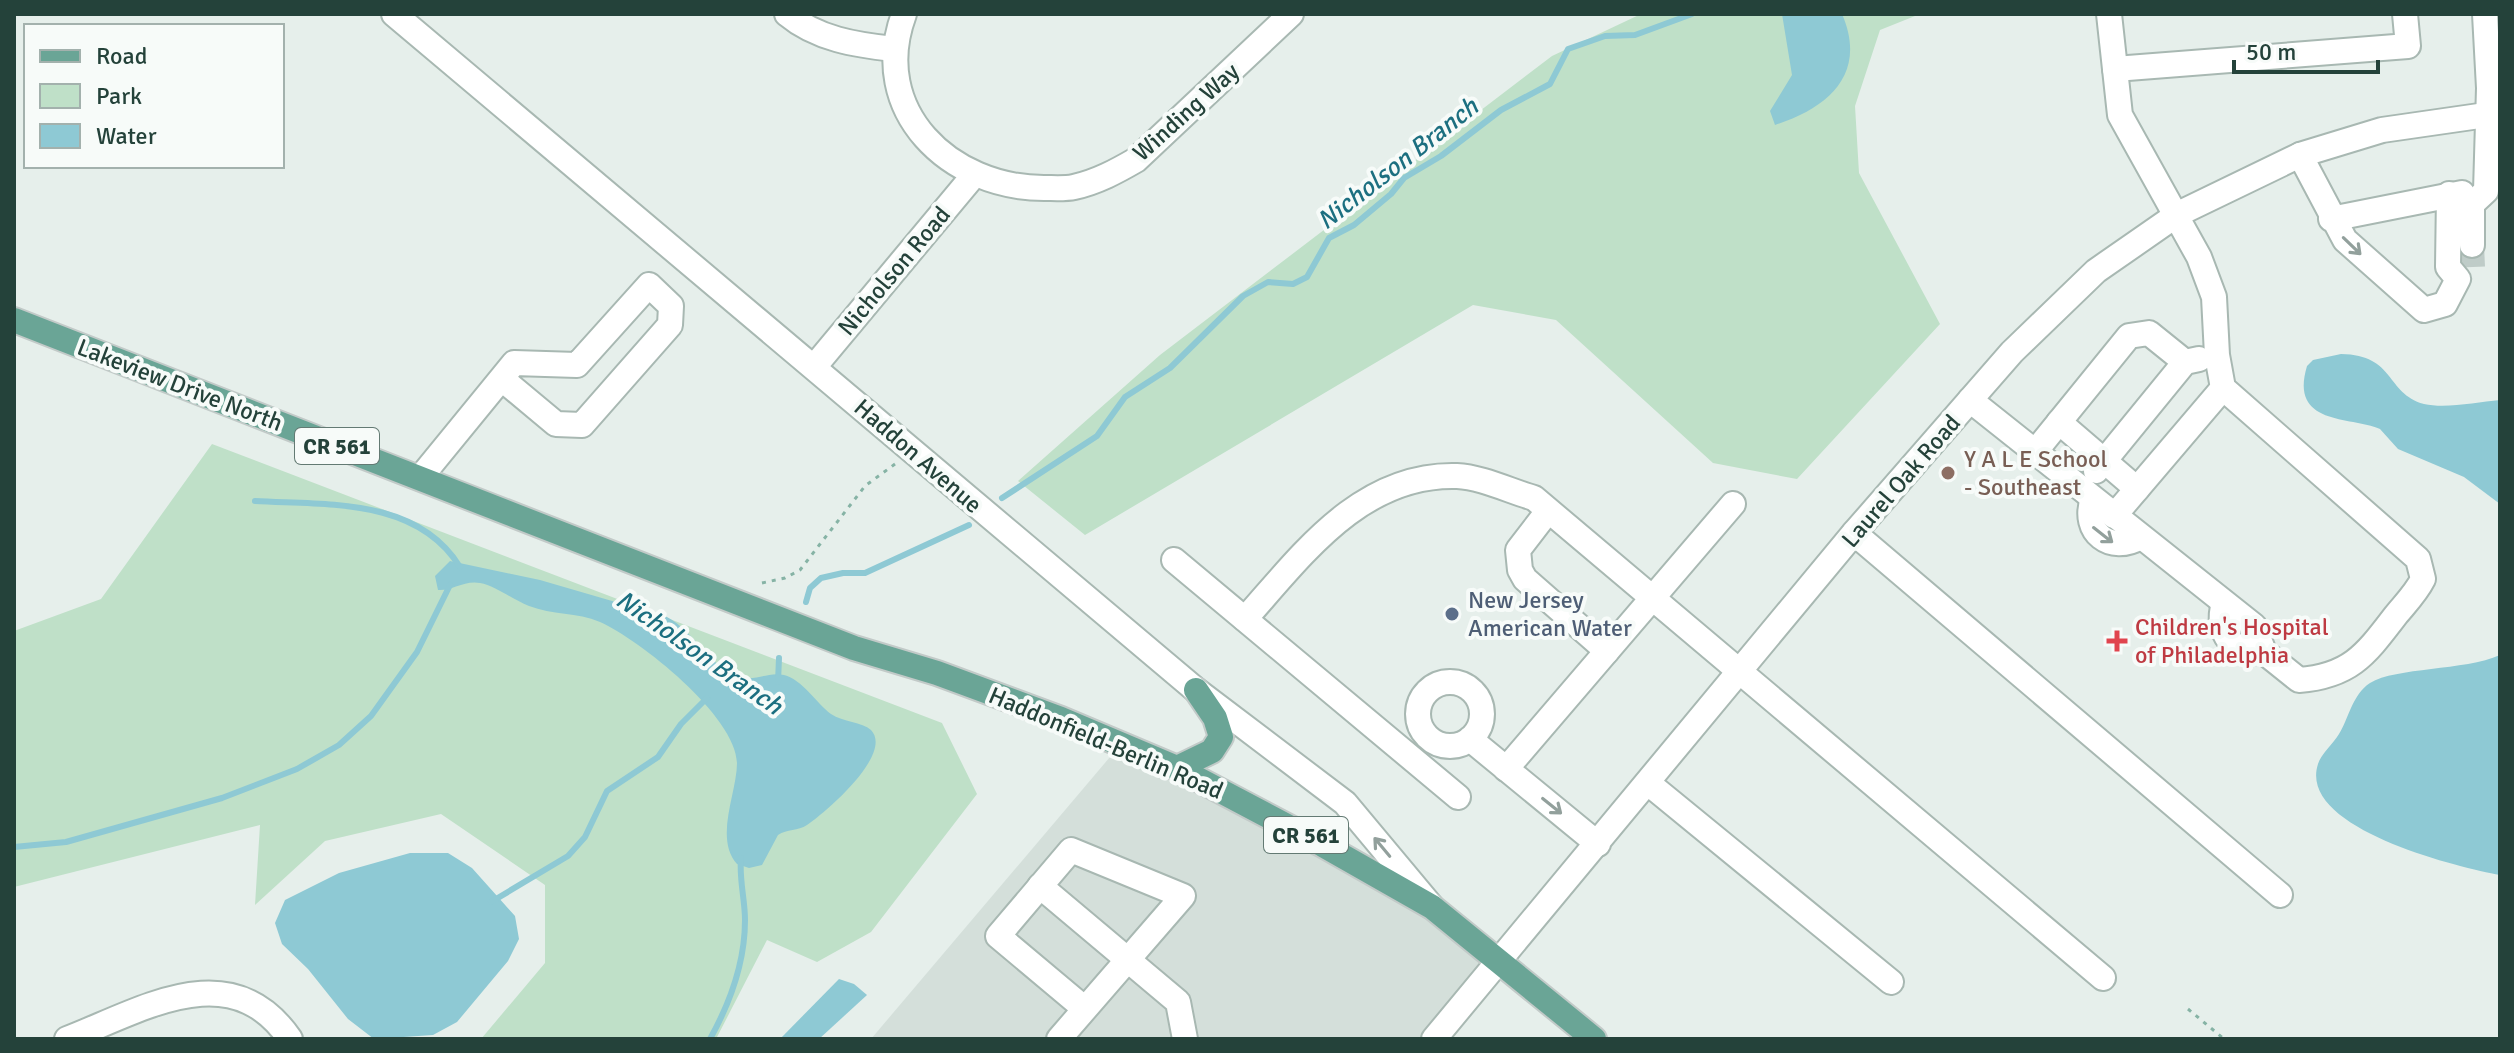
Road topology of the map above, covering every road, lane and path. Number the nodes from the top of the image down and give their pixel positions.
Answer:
1 (394, 14) edge
2 (787, 14) edge
3 (904, 14) edge
4 (1291, 14) edge
5 (2109, 14) edge
6 (2405, 14) edge
7 (2485, 14) edge
8 (894, 49) junction
9 (2115, 69) junction
10 (2494, 113) edge
11 (2300, 155) junction
12 (974, 175) junction
13 (2493, 190) edge
14 (2449, 194) junction
15 (2178, 214) junction
16 (2331, 219) junction
17 (2468, 264) junction
18 (14, 320) edge
19 (2217, 355) junction
20 (2185, 362) junction
21 (814, 367) junction
22 (502, 379) junction
23 (2223, 388) junction
24 (1970, 400) junction
25 (2059, 422) junction
26 (2034, 453) junction
27 (899, 459) dead end
28 (2100, 466) junction
29 (420, 478) junction
30 (2137, 489) junction
31 (2093, 499) junction
32 (1733, 504) dead end
33 (1548, 511) junction
34 (2114, 516) junction
35 (1854, 533) junction
36 (2140, 537) junction
37 (1174, 560) dead end
38 (660, 572) joint
39 (762, 583) dead end
40 (1652, 598) junction
41 (1245, 619) junction
42 (1607, 651) junction
43 (1740, 672) junction
44 (1196, 690) junction
45 (1470, 739) junction
46 (1434, 742) junction
47 (1416, 763) junction
48 (1177, 768) junction
49 (1506, 769) junction
50 (1648, 783) junction
51 (1458, 797) dead end
52 (1598, 844) junction
53 (1040, 886) junction
54 (2280, 895) dead end
55 (1432, 907) junction
56 (1128, 960) junction
57 (1500, 962) junction
58 (2103, 978) dead end
59 (1891, 982) dead end
60 (1085, 1009) junction
61 (2188, 1009) dead end
62 (67, 1039) edge
63 (290, 1039) edge
64 (1059, 1039) edge
65 (1185, 1039) edge
66 (1434, 1039) edge
67 (1594, 1039) edge
68 (2224, 1039) edge

1 - 21 street, Haddon Avenue
2 - 8 street
3 - 8 street
4 - 12 street, Winding Way
5 - 9 street
6 - 9 street
7 - 10 street
8 - 12 street, Winding Way
9 - 15 street
10 - 11 street, Laurel Oak Road
10 - 13 street
11 - 15 street, Laurel Oak Road
11 - 16 street
12 - 21 street, Nicholson Road
13 - 14 street
13 - 17 street
14 - 16 street
14 - 17 street
15 - 19 street
15 - 24 street, Laurel Oak Road
16 -> 17 street
18 - 29 main road, Lakeview Drive North / CR 561
19 - 20 street
19 - 23 street
20 - 25 street
20 - 28 street
21 - 44 street, Haddon Avenue
22 - 22 street
22 - 29 street
23 - 30 street
23 - 36 street
24 - 26 street
24 - 35 street, Laurel Oak Road
25 - 26 street
25 - 28 street
26 - 31 street
27 - 39 path
28 - 30 street
29 - 38 main road, Lakeview Drive North / CR 561
30 - 34 street
31 - 34 street
31 -> 36 street
32 - 40 street
33 - 40 street
33 - 41 street
33 - 42 street
34 - 36 street
35 - 43 street, Laurel Oak Road
35 - 54 street
37 - 41 street
38 - 48 main road, Haddonfield-Berlin Road / CR 561
40 - 42 street
40 - 43 street
41 - 47 street
42 - 49 street
43 - 50 street, Laurel Oak Road
43 - 58 street
44 - 48 main road
55 -> 44 street, Haddon Avenue
45 - 46 street
45 - 46 street
45 - 49 street
46 - 47 street
47 - 51 street
48 - 55 main road, Haddonfield-Berlin Road / CR 561
49 -> 52 street
50 - 52 street, Laurel Oak Road
50 - 59 street
52 - 57 street, Laurel Oak Road
53 - 56 street
53 - 56 street
53 - 60 street
55 - 57 main road, Haddonfield-Berlin Road / CR 561
56 - 60 street
56 - 65 street
57 - 66 street, Laurel Oak Road
57 - 67 main road, Haddonfield-Berlin Road / CR 561
60 - 64 street
61 - 68 path
62 - 63 street

